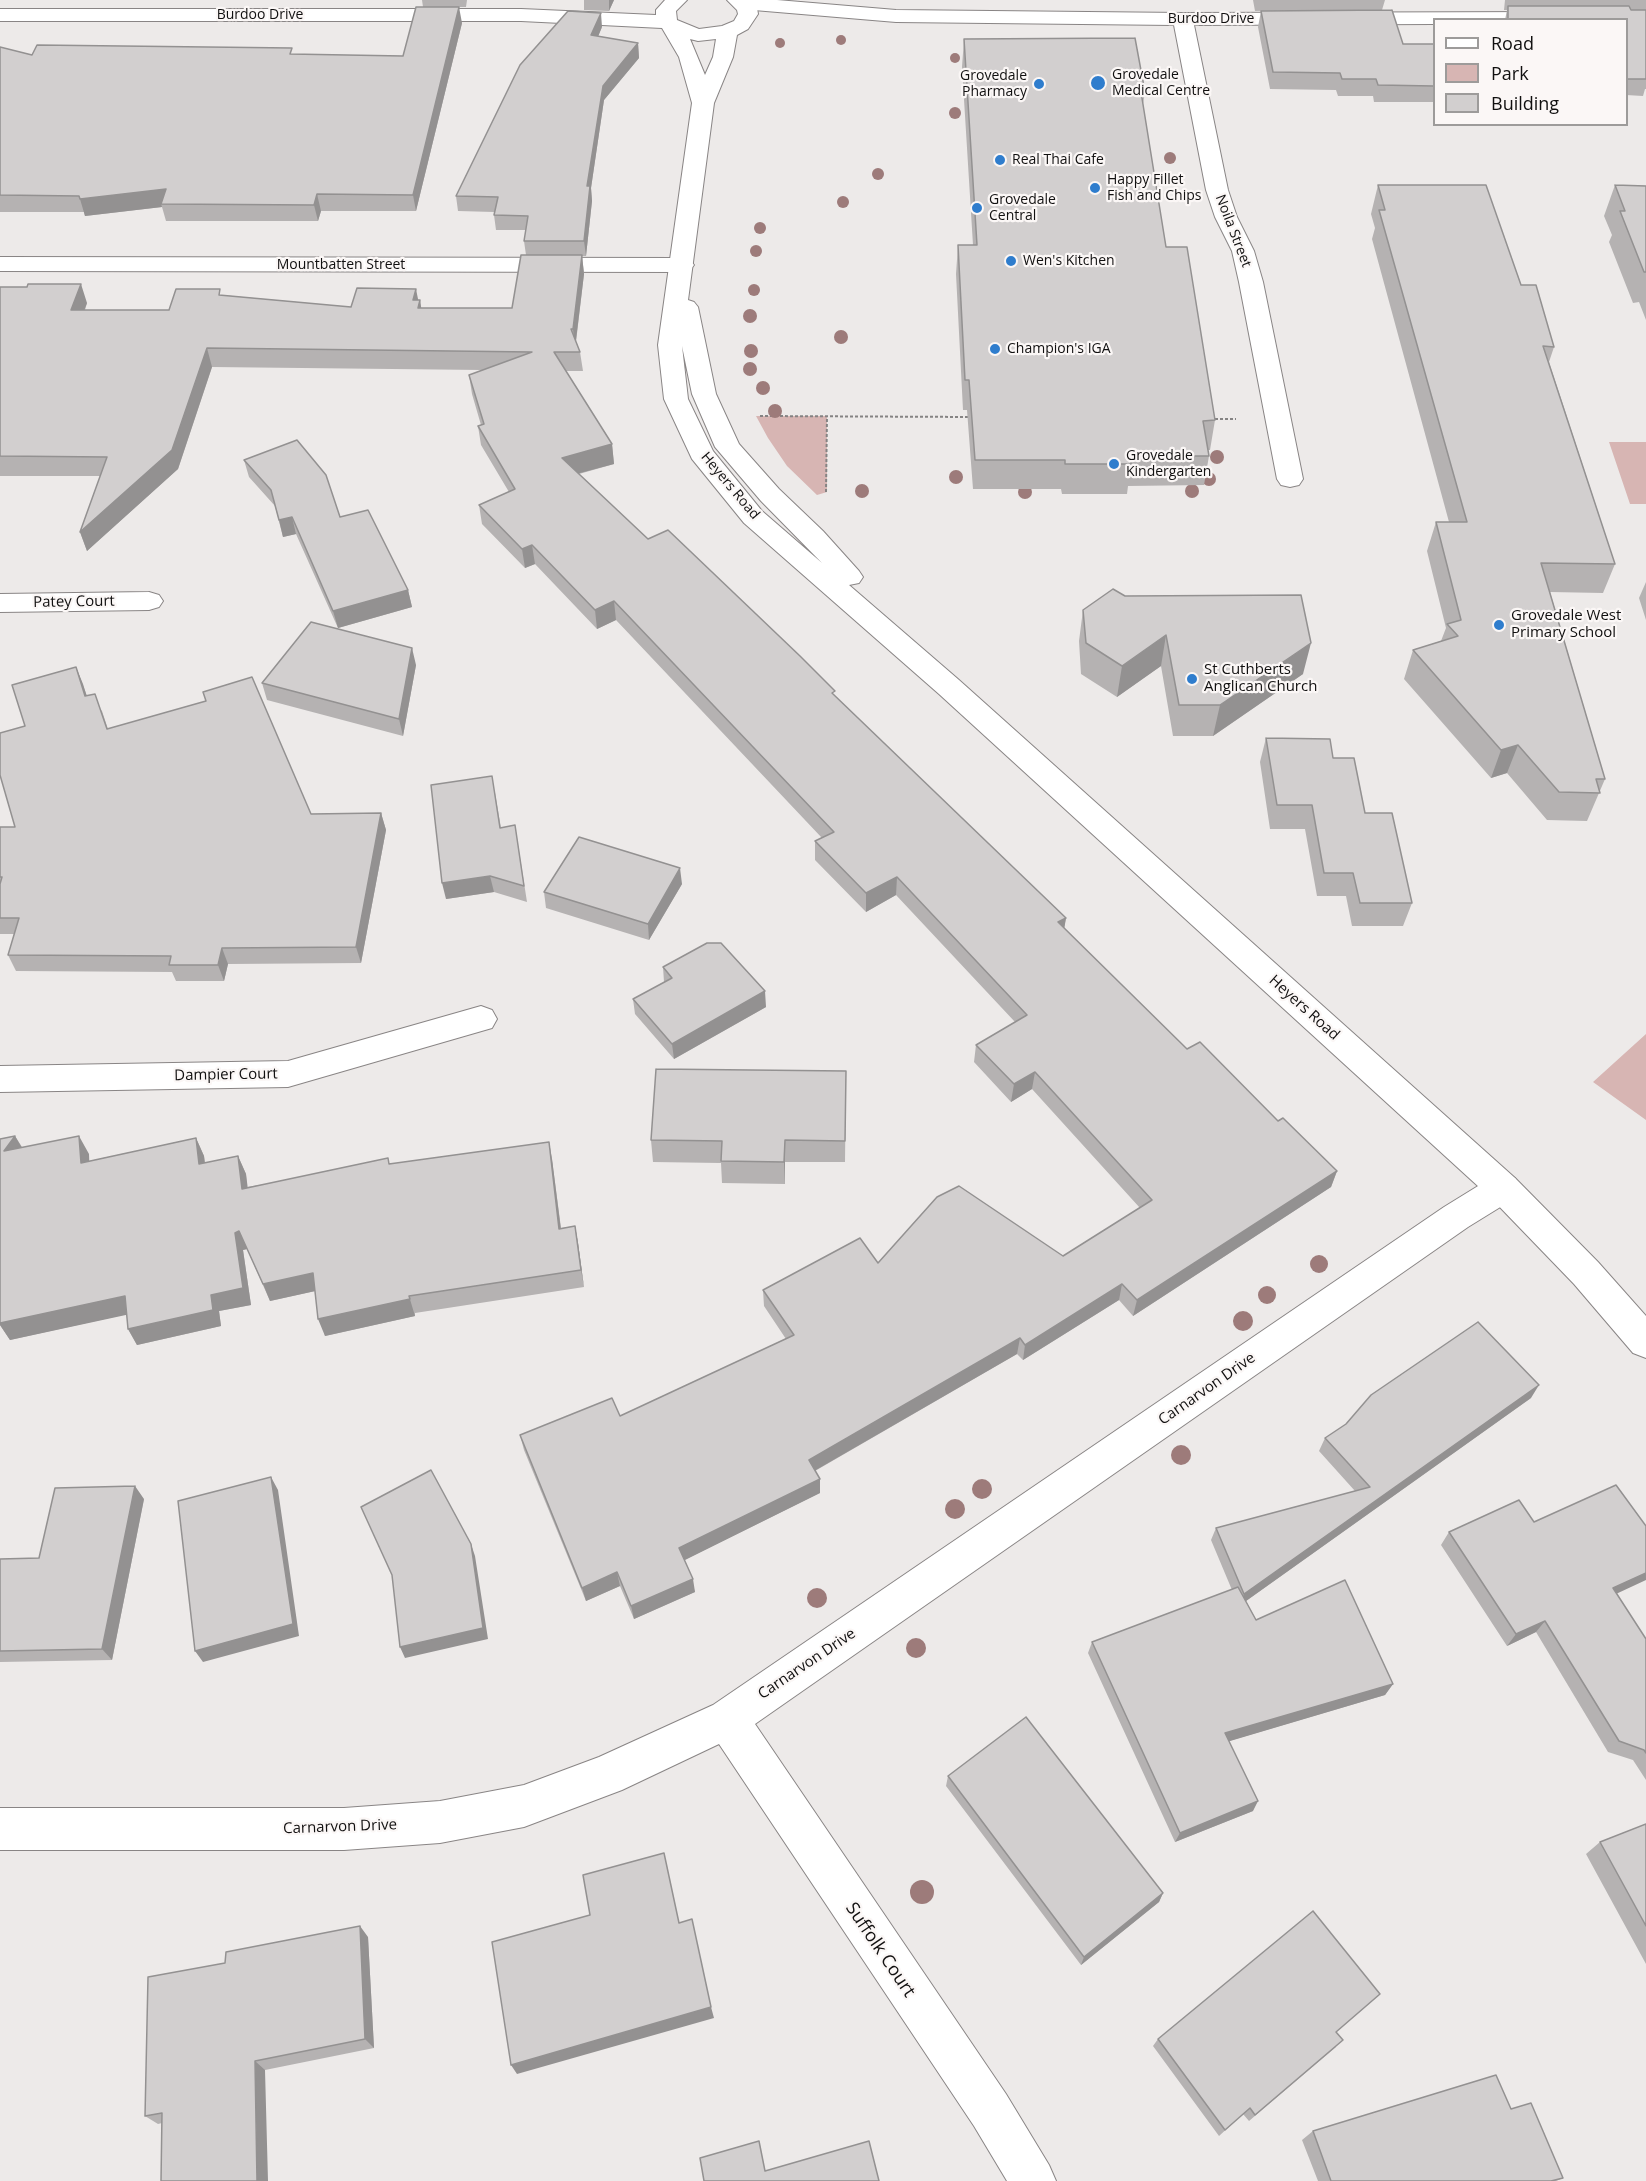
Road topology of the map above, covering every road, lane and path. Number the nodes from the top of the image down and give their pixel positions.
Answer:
1 (740, 2) edge
2 (672, 14) edge
3 (0, 15) edge
4 (884, 15) junction
5 (1433, 18) edge
6 (1183, 19) junction
7 (734, 29) junction
8 (703, 103) junction
9 (0, 264) edge
10 (681, 272) junction
11 (756, 416) dead end
12 (827, 416) junction
13 (982, 417) edge
14 (1207, 418) edge
15 (1278, 419) junction
16 (1290, 479) dead end
17 (817, 495) dead end
18 (149, 601) dead end
19 (0, 603) edge
20 (480, 1019) dead end
21 (0, 1079) edge
22 (1503, 1188) junction
23 (1646, 1342) edge
24 (726, 1719) junction
25 (0, 1829) edge
26 (1033, 2181) edge

1 - 4 street, Burdoo Drive
1 - 7 street, Heyers Road
2 - 3 street, Burdoo Drive
2 - 7 street
2 - 8 street, Heyers Road
4 - 6 street, Burdoo Drive
4 - 7 street, Burdoo Drive
5 - 6 street, Burdoo Drive
6 - 15 street, Noila Street
7 - 8 street, Heyers Road
8 - 10 street, Heyers Road
9 - 10 street, Mountbatten Street
10 - 22 street, Heyers Road
11 - 12 path
12 - 13 path
12 - 17 path
14 - 15 path
15 - 16 street, Noila Street
18 - 19 street, Patey Court
20 - 21 street, Dampier Court
22 - 23 street, Heyers Road
22 - 24 street, Carnarvon Drive
24 - 25 street, Carnarvon Drive
24 - 26 street, Suffolk Court

